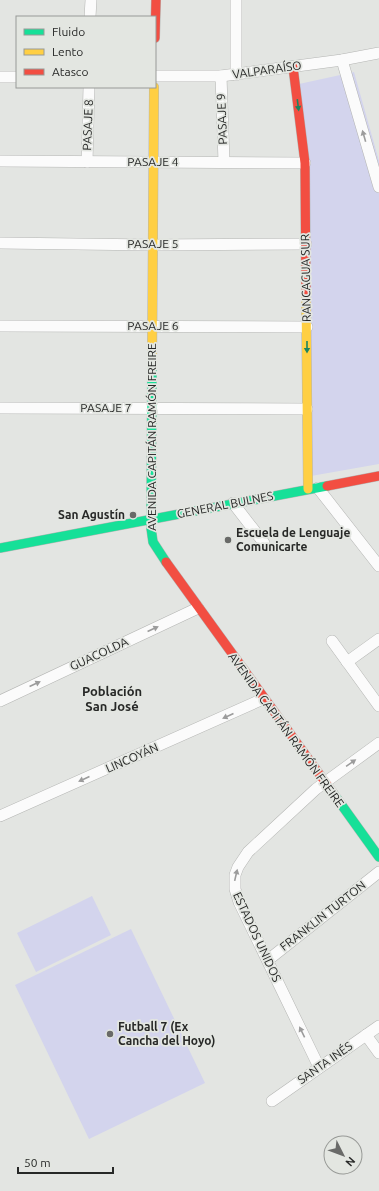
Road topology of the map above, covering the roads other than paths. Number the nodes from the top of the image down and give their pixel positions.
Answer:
1 (91, 0) edge
2 (156, 0) edge
3 (236, 0) edge
4 (90, 16) edge
5 (156, 16) edge
6 (379, 53) edge
7 (342, 60) junction
8 (293, 67) junction
9 (236, 75) junction
10 (156, 76) edge
11 (221, 76) junction
12 (0, 77) edge
13 (16, 77) edge
14 (89, 88) edge
15 (154, 88) edge
16 (375, 156) edge
17 (0, 161) edge
18 (87, 162) junction
19 (154, 162) junction
20 (224, 162) junction
21 (305, 163) junction
22 (379, 187) edge
23 (0, 243) edge
24 (306, 244) junction
25 (153, 245) junction
26 (0, 326) edge
27 (152, 326) junction
28 (307, 327) junction
29 (0, 408) edge
30 (152, 409) junction
31 (307, 409) junction
32 (379, 476) edge
33 (313, 488) junction
34 (233, 502) junction
35 (152, 520) junction
36 (264, 543) dead end
37 (0, 548) edge
38 (379, 566) edge
39 (198, 608) junction
40 (379, 639) edge
41 (332, 641) dead end
42 (347, 662) junction
43 (264, 699) junction
44 (0, 701) edge
45 (379, 706) edge
46 (379, 743) edge
47 (324, 782) junction
48 (0, 816) edge
49 (379, 857) edge
50 (379, 872) edge
51 (268, 960) junction
52 (379, 1026) edge
53 (366, 1035) junction
54 (379, 1053) edge
55 (319, 1067) junction
56 (272, 1100) dead end

1 - 4 street
2 - 5 main road
3 - 9 street
6 - 7 street, VALPARAÍSO
7 - 8 street, VALPARAÍSO
16 -> 7 street
8 - 9 street, VALPARAÍSO
8 -> 21 main road, RANCAGUA SUR
9 - 11 street, VALPARAÍSO
10 - 11 street, VALPARAÍSO
11 - 20 street, PASAJE 9
12 - 13 street
14 - 18 street, PASAJE 8
15 - 19 main road, AVENIDA CAPITÁN RAMÓN FREIRE
16 - 22 street
17 - 18 street, PASAJE 4
18 - 19 street, PASAJE 4
19 - 20 street, PASAJE 4
19 - 25 main road, AVENIDA CAPITÁN RAMÓN FREIRE
20 - 21 street, PASAJE 4
21 - 24 main road, RANCAGUA SUR
23 - 25 street, PASAJE 5
24 - 25 street, PASAJE 5
24 - 28 main road, RANCAGUA SUR
25 - 27 main road, AVENIDA CAPITÁN RAMÓN FREIRE
26 - 27 street, PASAJE 6
27 - 28 street, PASAJE 6
27 - 30 main road, AVENIDA CAPITÁN RAMÓN FREIRE
28 -> 31 main road, RANCAGUA SUR
29 - 30 street, PASAJE 7
30 - 31 street, PASAJE 7
30 - 35 main road, AVENIDA CAPITÁN RAMÓN FREIRE
31 - 33 main road, RANCAGUA SUR
32 - 33 main road, GENERAL BULNES
33 - 34 main road, GENERAL BULNES
33 - 38 street
34 - 35 main road, GENERAL BULNES
34 - 36 street
35 - 37 main road, GENERAL BULNES
35 - 39 main road, AVENIDA CAPITÁN RAMÓN FREIRE
39 - 43 main road, AVENIDA CAPITÁN RAMÓN FREIRE
44 -> 39 street, GUACOLDA
40 - 42 street
41 - 42 street
42 - 45 street
43 - 47 main road, AVENIDA CAPITÁN RAMÓN FREIRE
43 -> 48 street, LINCOYÁN
47 -> 46 street, ESTADOS UNIDOS
47 - 49 main road, AVENIDA CAPITÁN RAMÓN FREIRE
51 -> 47 street, ESTADOS UNIDOS
50 - 51 street, FRANKLIN TURTON
55 -> 51 street, ESTADOS UNIDOS
52 - 53 street, SANTA INÉS
53 - 54 street
53 - 55 street, SANTA INÉS
55 - 56 street, SANTA INÉS

